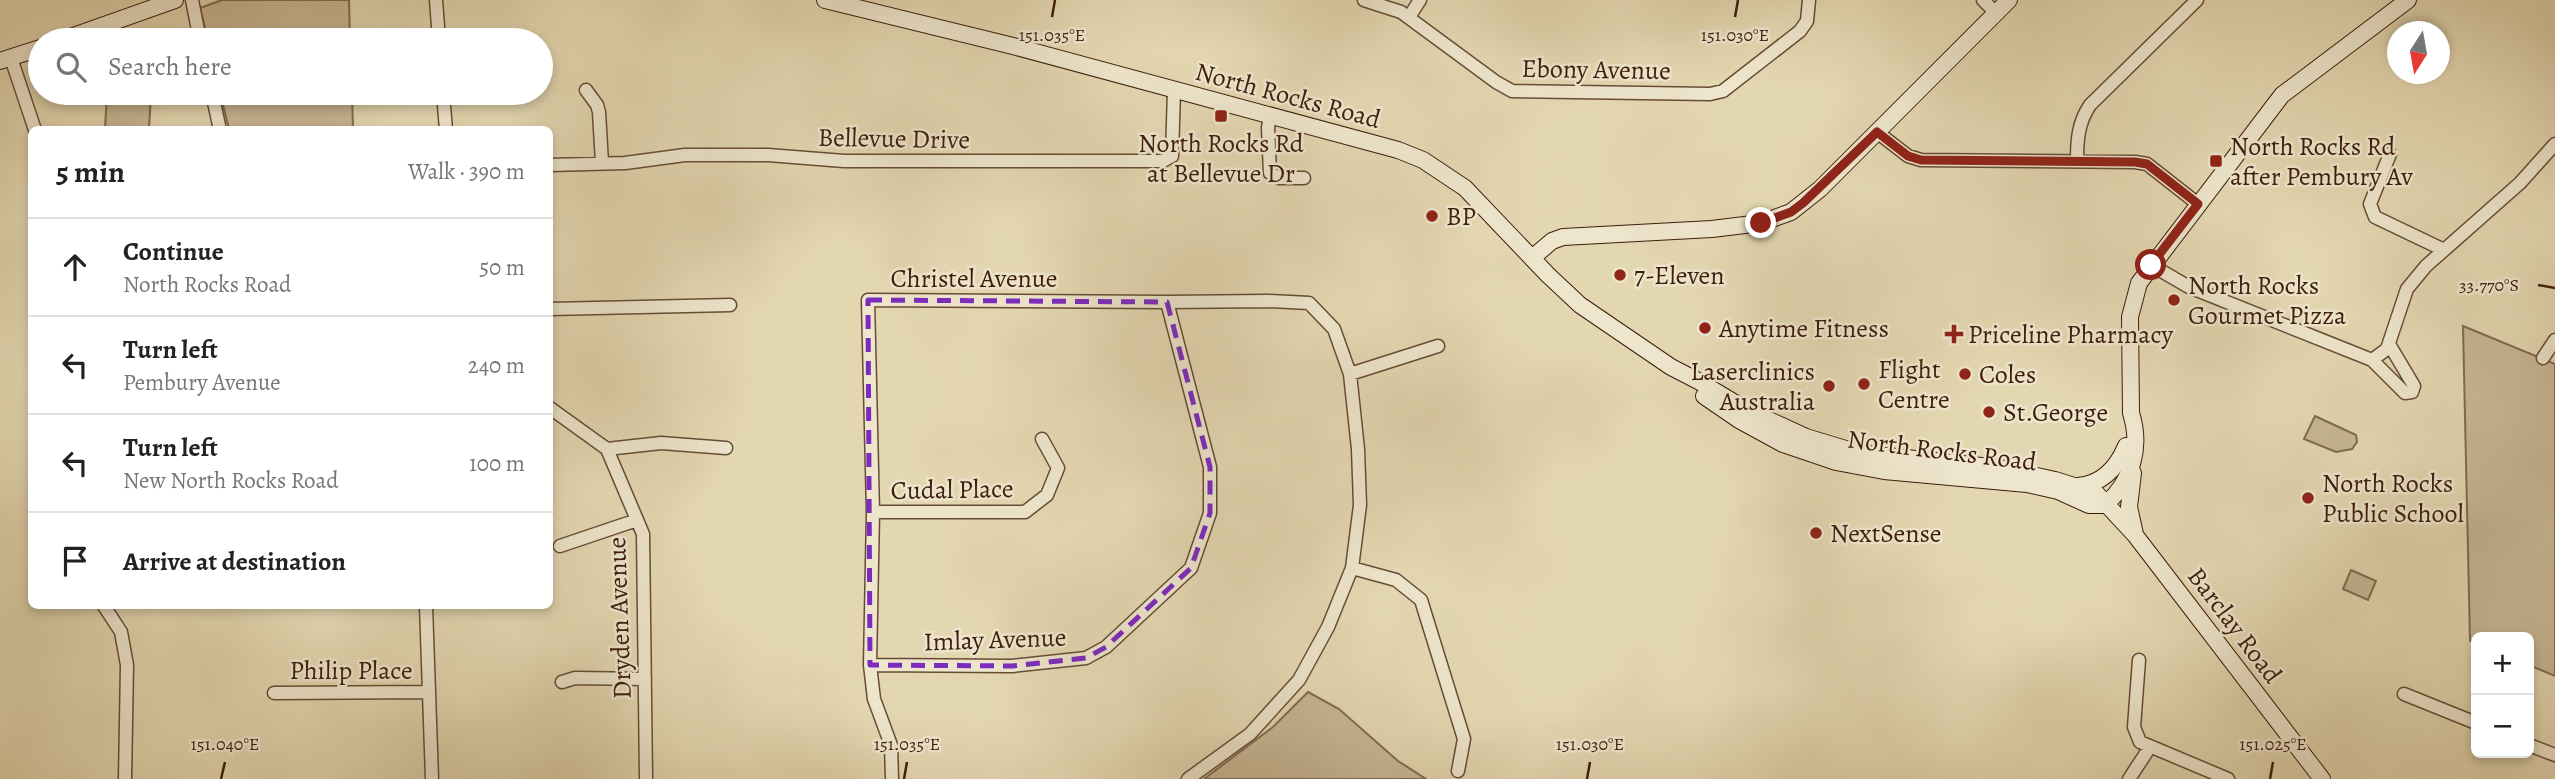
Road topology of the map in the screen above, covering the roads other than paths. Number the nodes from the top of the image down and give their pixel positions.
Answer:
1 (176, 0) edge
2 (192, 0) edge
3 (436, 0) edge
4 (825, 0) edge
5 (1364, 0) edge
6 (1420, 0) edge
7 (1809, 0) edge
8 (1983, 0) edge
9 (2009, 0) edge
10 (2197, 0) edge
11 (2408, 0) edge
12 (1996, 13) junction
13 (1409, 17) junction
14 (96, 28) edge
15 (198, 28) edge
16 (438, 28) edge
17 (28, 52) edge
18 (5, 59) edge
19 (586, 90) dead end
20 (1174, 90) junction
21 (215, 105) edge
22 (444, 105) edge
23 (1270, 116) junction
24 (33, 126) edge
25 (219, 126) edge
26 (446, 126) edge
27 (1877, 132) junction
28 (2555, 144) edge
29 (2390, 154) dead end
30 (2077, 161) junction
31 (601, 163) junction
32 (553, 165) edge
33 (1304, 178) dead end
34 (2198, 204) junction
35 (2444, 250) junction
36 (1532, 258) junction
37 (2151, 265) junction
38 (1167, 302) junction
39 (730, 305) dead end
40 (553, 309) edge
41 (2555, 340) edge
42 (2389, 344) junction
43 (1438, 346) dead end
44 (2543, 358) dead end
45 (2372, 360) junction
46 (1671, 368) junction
47 (1350, 374) junction
48 (553, 410) edge
49 (2131, 413) junction
50 (1042, 439) dead end
51 (2126, 446) junction
52 (726, 448) dead end
53 (607, 449) junction
54 (2133, 467) junction
55 (2076, 486) junction
56 (2105, 505) junction
57 (873, 512) junction
58 (637, 520) junction
59 (2135, 535) junction
60 (560, 546) dead end
61 (1352, 568) junction
62 (106, 609) edge
63 (426, 609) edge
64 (2139, 660) dead end
65 (870, 665) junction
66 (645, 679) junction
67 (562, 682) dead end
68 (429, 692) junction
69 (274, 693) dead end
70 (2404, 694) dead end
71 (2471, 721) edge
72 (2150, 747) junction
73 (2534, 747) edge
74 (2555, 755) edge
75 (1458, 771) dead end
76 (125, 779) edge
77 (432, 779) edge
78 (646, 779) edge
79 (892, 779) edge
80 (1188, 779) edge
81 (2129, 779) edge
82 (2228, 779) edge
83 (2322, 779) edge

1 - 14 main road
2 - 15 street
3 - 16 street
4 - 20 main road, North Rocks Road
5 - 13 street, Ebony Avenue
6 - 13 street
7 - 13 street, Ebony Avenue
8 - 12 street
9 - 12 main road
10 - 30 street
11 - 34 main road
12 - 27 main road
17 - 18 main road
18 - 24 street
19 - 31 street
20 - 23 main road, North Rocks Road
20 - 31 street, Bellevue Drive
21 - 25 street
22 - 26 street
23 - 33 street
23 - 36 main road, North Rocks Road
27 - 30 street
27 - 36 main road
28 - 35 street
29 - 35 street
30 - 34 street
31 - 32 street, Bellevue Drive
34 - 37 main road
35 - 42 street
36 - 46 main road, North Rocks Road
37 - 45 street
37 - 49 main road
38 - 47 street, Christel Avenue
38 - 57 street, Christel Avenue
38 - 65 street, Imlay Avenue
39 - 40 street
41 - 44 street
42 - 45 street
42 - 45 street
43 - 47 street
46 - 55 main road, North Rocks Road
46 - 56 main road, North Rocks Road
47 - 61 street, Christel Avenue
48 - 53 street
49 - 51 main road
49 - 54 main road
50 - 57 street, Cudal Place
51 - 55 main road
51 - 56 main road
52 - 53 street
53 - 58 street, Dryden Avenue
54 - 56 main road
54 - 59 main road
55 - 56 main road, North Rocks Road
56 - 59 main road, Barclay Road
57 - 65 street, Christel Avenue
58 - 60 street
58 - 66 street, Dryden Avenue
59 - 83 main road, Barclay Road
61 - 75 street
61 - 80 street, Christel Avenue
62 - 76 street
63 - 68 street
64 - 72 street
65 - 79 street, Christel Avenue
66 - 67 street
66 - 78 street, Dryden Avenue
68 - 69 street, Philip Place
68 - 77 street
70 - 71 street
72 - 81 street
72 - 82 street
73 - 74 street

